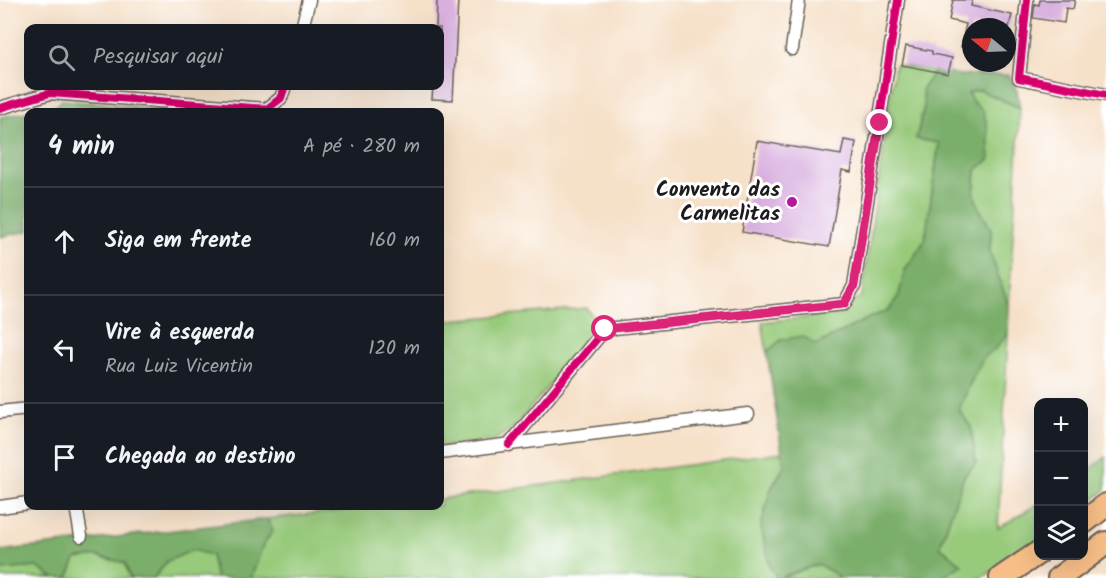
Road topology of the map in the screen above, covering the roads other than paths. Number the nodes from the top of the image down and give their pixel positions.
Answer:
1 (309, 0) edge
2 (799, 0) edge
3 (898, 0) edge
4 (1027, 0) edge
5 (303, 24) edge
6 (792, 49) dead end
7 (284, 90) edge
8 (1106, 95) edge
9 (0, 108) edge
10 (253, 108) edge
11 (268, 108) edge
12 (24, 409) edge
13 (0, 412) edge
14 (748, 414) dead end
15 (509, 445) junction
16 (444, 453) edge
17 (24, 504) edge
18 (1106, 505) edge
19 (0, 507) edge
20 (77, 510) edge
21 (1088, 518) edge
22 (81, 536) dead end
23 (1106, 543) edge
24 (1034, 556) edge
25 (1001, 578) edge
26 (1059, 578) edge

1 - 5 street
2 - 6 street
3 - 15 street
4 - 8 street
7 - 11 street
9 - 10 street
12 - 13 street
14 - 15 street
15 - 16 street
17 - 19 street
18 - 21 highway
20 - 22 street
23 - 26 highway
24 - 25 highway

